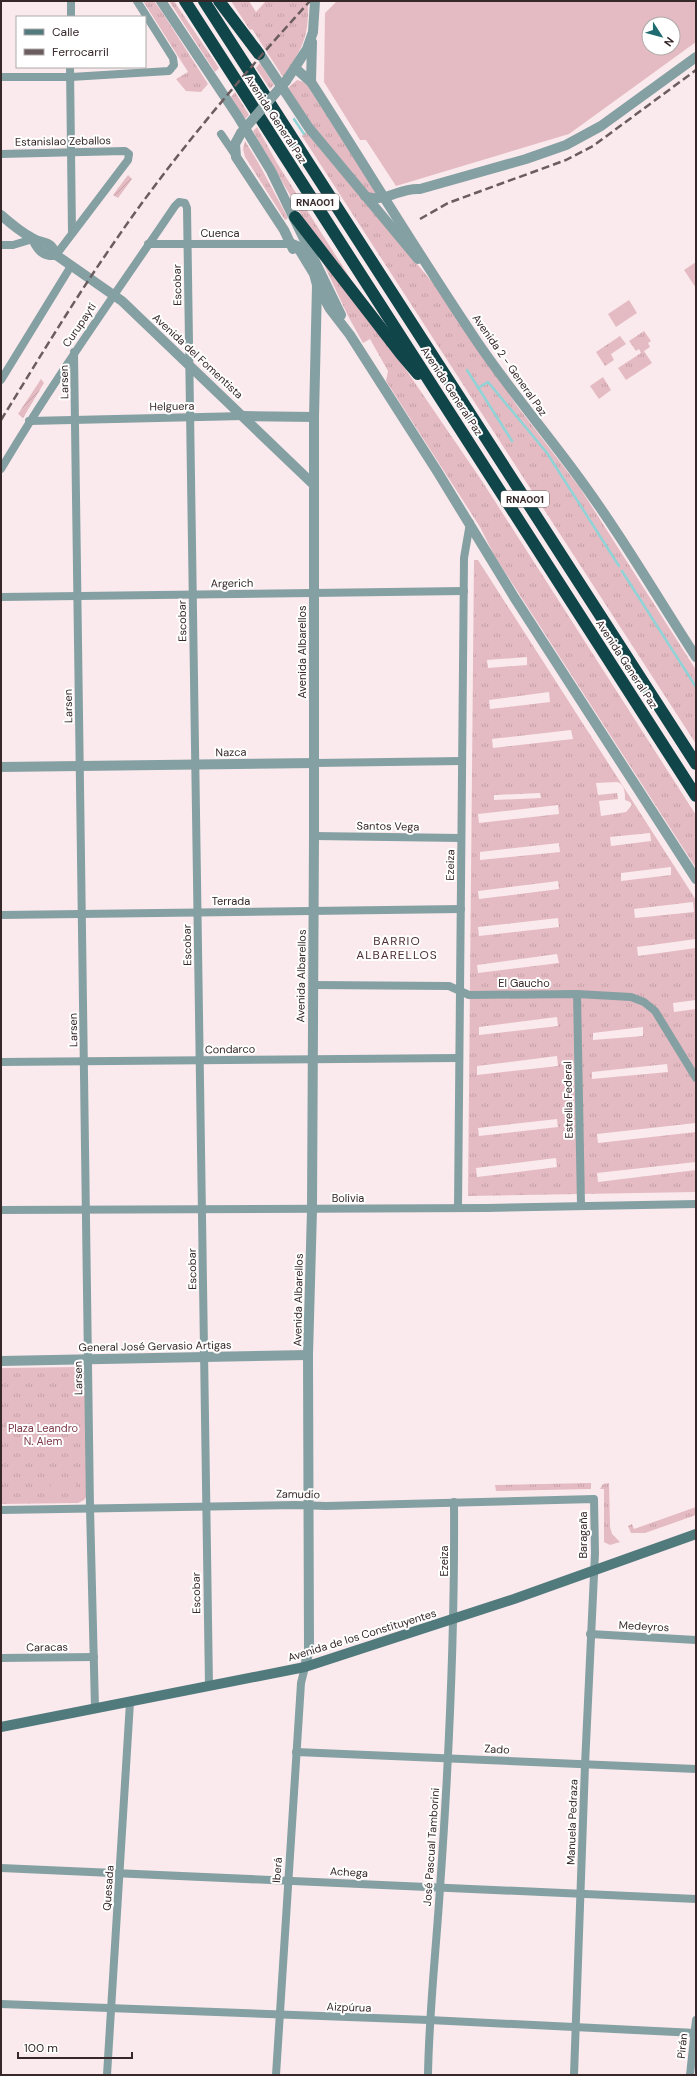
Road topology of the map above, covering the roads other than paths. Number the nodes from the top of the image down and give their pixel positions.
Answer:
1 (71, 1) edge
2 (137, 1) edge
3 (161, 1) edge
4 (185, 1) edge
5 (204, 1) edge
6 (219, 1) edge
7 (226, 1) edge
8 (315, 1) edge
9 (71, 16) edge
10 (313, 32) junction
11 (259, 54) junction
12 (696, 57) edge
13 (70, 68) edge
14 (295, 68) junction
15 (71, 77) junction
16 (1, 78) edge
17 (311, 82) junction
18 (221, 134) dead end
19 (71, 152) junction
20 (1, 154) edge
21 (236, 157) junction
22 (420, 189) junction
23 (364, 196) junction
24 (385, 197) junction
25 (185, 203) joint
26 (395, 213) junction
27 (1, 215) edge
28 (294, 217) junction
29 (72, 233) junction
30 (33, 239) junction
31 (148, 244) junction
32 (187, 244) junction
33 (292, 244) junction
34 (1, 245) edge
35 (56, 255) junction
36 (71, 266) junction
37 (433, 275) junction
38 (317, 285) junction
39 (113, 294) junction
40 (350, 335) junction
41 (74, 351) junction
42 (189, 365) junction
43 (1, 380) edge
44 (444, 403) junction
45 (244, 416) junction
46 (190, 417) junction
47 (314, 417) junction
48 (75, 419) junction
49 (29, 421) junction
50 (1, 470) edge
51 (314, 485) junction
52 (470, 523) junction
53 (464, 591) junction
54 (314, 593) junction
55 (78, 595) junction
56 (193, 595) junction
57 (1, 597) edge
58 (696, 657) edge
59 (462, 761) junction
60 (315, 763) junction
61 (195, 764) junction
62 (696, 764) edge
63 (1, 767) edge
64 (80, 767) junction
65 (696, 796) edge
66 (314, 836) junction
67 (461, 838) junction
68 (696, 879) edge
69 (460, 909) junction
70 (314, 911) junction
71 (198, 912) junction
72 (82, 914) junction
73 (1, 915) edge
74 (313, 985) junction
75 (460, 992) junction
76 (577, 994) junction
77 (312, 1058) junction
78 (459, 1058) junction
79 (84, 1060) junction
80 (200, 1061) junction
81 (1, 1062) edge
82 (696, 1078) edge
83 (696, 1204) edge
84 (581, 1205) junction
85 (202, 1208) junction
86 (458, 1208) junction
87 (1, 1210) edge
88 (87, 1210) junction
89 (312, 1210) junction
90 (308, 1355) junction
91 (205, 1358) junction
92 (89, 1359) junction
93 (1, 1360) edge
94 (594, 1499) joint
95 (454, 1502) junction
96 (309, 1504) junction
97 (205, 1506) junction
98 (90, 1508) junction
99 (1, 1510) edge
100 (696, 1534) edge
101 (594, 1570) junction
102 (455, 1619) junction
103 (590, 1634) junction
104 (696, 1640) edge
105 (94, 1657) junction
106 (1, 1658) edge
107 (305, 1667) junction
108 (209, 1686) junction
109 (130, 1702) junction
110 (95, 1708) junction
111 (1, 1727) edge
112 (296, 1752) junction
113 (448, 1758) junction
114 (585, 1765) junction
115 (696, 1769) edge
116 (1, 1868) edge
117 (120, 1873) junction
118 (288, 1881) junction
119 (440, 1888) junction
120 (580, 1893) junction
121 (696, 1899) edge
122 (1, 2004) edge
123 (111, 2008) junction
124 (280, 2016) junction
125 (429, 2020) junction
126 (696, 2020) edge
127 (576, 2027) junction
128 (695, 2033) edge
129 (107, 2075) edge
130 (276, 2075) edge
131 (428, 2075) edge
132 (574, 2075) edge
133 (690, 2075) edge

1 - 9 street
2 - 15 street
3 - 28 street
4 - 44 highway, Avenida General Paz / RNA001
5 - 62 highway, Avenida General Paz / RNA001
6 - 11 highway
7 - 11 street, Avenida General Paz
8 - 10 street
10 - 14 street
10 - 17 street
11 - 23 street, Avenida General Paz
12 - 22 street
13 - 15 street
14 - 17 street, Avenida 2 - General Paz
14 - 21 street, bridge
15 - 16 street
15 - 19 street
17 - 24 street, Avenida 2 - General Paz
18 - 21 street
19 - 20 street, Estanislao Zeballos
19 - 29 street
19 - 29 street, Estanislao Zeballos
21 - 33 street
22 - 24 street
22 - 26 street
23 - 24 street
23 - 37 street, Avenida General Paz
24 - 26 street, Avenida 2 - General Paz
25 - 31 street, Curupaytí
25 - 32 street, Escobar
26 - 37 street, Avenida 2 - General Paz
27 - 30 street, Avenida del Fomentista
28 - 40 street
28 - 44 highway
29 - 35 street
30 - 34 street
30 - 35 street, Avenida del Fomentista
31 - 32 street, Cuenca
31 - 39 street, Curupaytí
32 - 33 street, Cuenca
32 - 42 street, Escobar
33 - 38 street
35 - 36 street, Avenida del Fomentista
36 - 39 street, Avenida del Fomentista
36 - 43 street
37 - 58 street, Avenida 2 - General Paz
38 - 40 street
38 - 47 street, Avenida Albarellos
39 - 41 street, Curupaytí
39 - 42 street, Avenida del Fomentista
40 - 52 street
41 - 48 street, Larsen
41 - 49 street, Curupaytí
42 - 45 street, Avenida del Fomentista
42 - 46 street, Escobar
44 - 65 highway, Avenida General Paz / RNA001
45 - 46 street, Helguera
45 - 47 street, Helguera
45 - 51 street, Avenida del Fomentista
46 - 48 street, Helguera
46 - 56 street, Escobar
47 - 51 street, Avenida Albarellos
48 - 49 street, Helguera
48 - 55 street, Larsen
49 - 50 street, Curupaytí
51 - 54 street, Avenida Albarellos
52 - 53 street, Ezeiza
52 - 68 street
53 - 54 street, Argerich
53 - 59 street, Ezeiza
54 - 56 street, Argerich
54 - 60 street, Avenida Albarellos
55 - 56 street, Argerich
55 - 57 street, Argerich
55 - 64 street, Larsen
56 - 61 street, Escobar
59 - 60 street, Nazca
59 - 67 street, Ezeiza
60 - 61 street, Nazca
60 - 66 street, Avenida Albarellos
61 - 64 street, Nazca
61 - 71 street, Escobar
63 - 64 street, Nazca
64 - 72 street, Larsen
66 - 67 street, Santos Vega
66 - 70 street, Avenida Albarellos
67 - 69 street, Ezeiza
69 - 70 street, Terrada
69 - 75 street, Ezeiza
70 - 71 street, Terrada
70 - 74 street, Avenida Albarellos
71 - 72 street, Terrada
71 - 80 street, Escobar
72 - 73 street, Terrada
72 - 79 street, Larsen
74 - 75 street, El Gaucho
74 - 77 street, Avenida Albarellos
75 - 76 street, El Gaucho
75 - 78 street, Ezeiza
76 - 82 street, El Gaucho
76 - 84 street, Estrella Federal
77 - 78 street, Condarco
77 - 80 street, Condarco
77 - 89 street, Avenida Albarellos
78 - 86 street, Ezeiza
79 - 80 street, Condarco
79 - 81 street, Condarco
79 - 88 street, Larsen
80 - 85 street, Escobar
83 - 84 street, Bolivia
84 - 86 street, Bolivia
85 - 88 street, Bolivia
85 - 89 street, Bolivia
85 - 91 street, Escobar
86 - 89 street, Bolivia
87 - 88 street, Bolivia
88 - 92 street, Larsen
89 - 90 street, Avenida Albarellos
90 - 91 street, General José Gervasio Artigas
90 - 96 street, Avenida Albarellos
91 - 92 street, General José Gervasio Artigas
91 - 97 street, Escobar
92 - 93 street, General José Gervasio Artigas
92 - 98 street, Larsen
94 - 95 street, Zamudio
94 - 101 street, Baragaña
95 - 96 street, Zamudio
95 - 102 street, Ezeiza
96 - 97 street, Zamudio
96 - 107 street, Avenida Albarellos
97 - 98 street, Zamudio
97 - 108 street, Escobar
98 - 99 street, Zamudio
98 - 105 street, Larsen
100 - 101 main road, Avenida de los Constituyentes
101 - 102 main road, Avenida de los Constituyentes
101 - 103 street, Manuela Pedraza
102 - 107 main road, Avenida de los Constituyentes
102 - 113 street, José Pascual Tamborini
103 - 104 street, Medeyros
103 - 114 street, Manuela Pedraza
105 - 106 street, Caracas
105 - 110 street, Larsen
107 - 108 main road, Avenida de los Constituyentes
107 - 112 street, Iberá
108 - 109 main road, Avenida de los Constituyentes
109 - 110 main road, Avenida de los Constituyentes
109 - 117 street, Quesada
110 - 111 main road, Avenida de los Constituyentes
112 - 113 street, Zado
112 - 118 street, Iberá
113 - 114 street, Zado
113 - 119 street, José Pascual Tamborini
114 - 115 street, Zado
114 - 120 street, Manuela Pedraza
116 - 117 street, Achega
117 - 118 street, Achega
117 - 123 street, Quesada
118 - 119 street, Achega
118 - 124 street, Iberá
119 - 120 street, Achega
119 - 125 street, José Pascual Tamborini
120 - 121 street, Achega
120 - 127 street, Manuela Pedraza
122 - 123 street, Aizpúrua
123 - 124 street, Aizpúrua
123 - 129 street, Quesada
124 - 125 street, Aizpúrua
124 - 130 street, Iberá
125 - 127 street, Aizpúrua
125 - 131 street, José Pascual Tamborini
126 - 128 street, Pirán
127 - 128 street, Aizpúrua
127 - 132 street, Manuela Pedraza
128 - 133 street, Pirán

